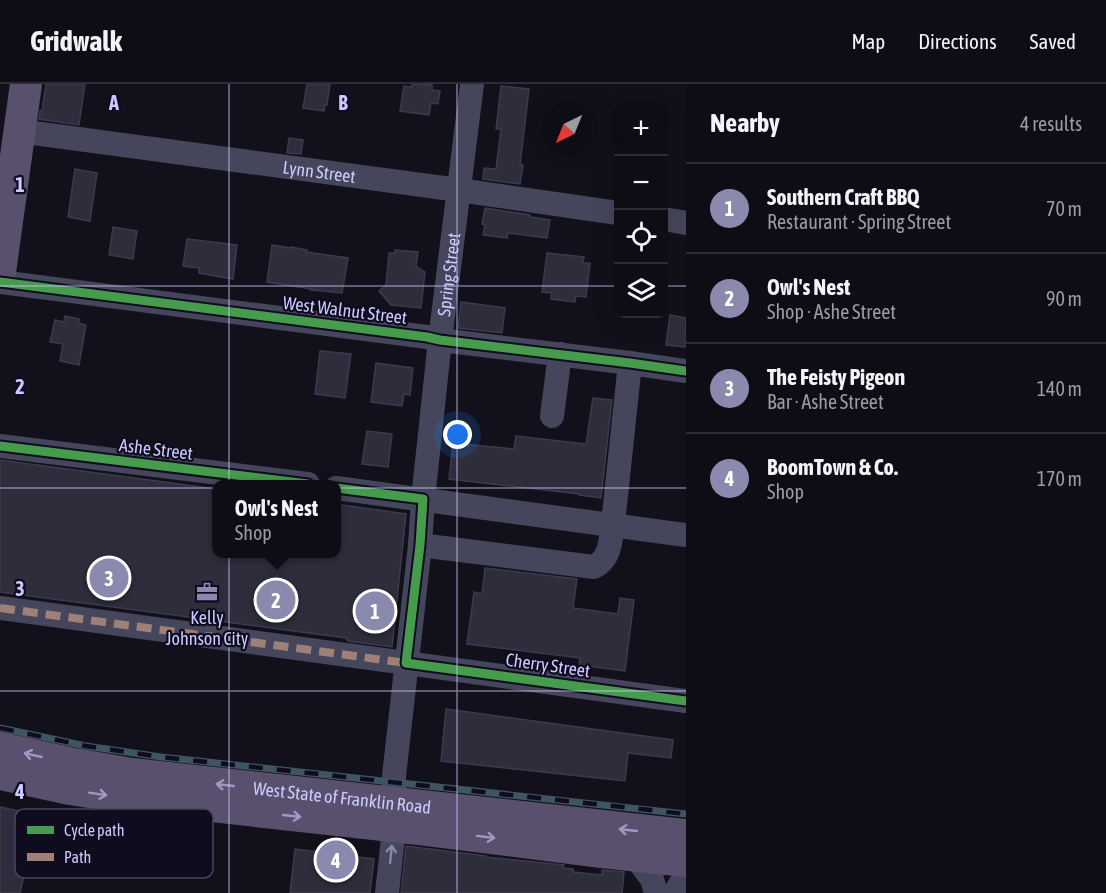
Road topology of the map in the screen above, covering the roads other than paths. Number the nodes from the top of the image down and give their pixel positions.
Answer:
1 (26, 84) edge
2 (471, 84) edge
3 (20, 131) junction
4 (459, 190) junction
5 (614, 212) edge
6 (668, 220) edge
7 (686, 223) edge
8 (0, 272) edge
9 (0, 282) edge
10 (440, 340) junction
11 (560, 354) junction
12 (630, 363) junction
13 (686, 371) edge
14 (552, 416) dead end
15 (0, 446) edge
16 (276, 480) edge
17 (341, 489) edge
18 (423, 499) junction
19 (613, 524) junction
20 (686, 535) edge
21 (420, 544) junction
22 (0, 608) edge
23 (406, 663) junction
24 (686, 701) edge
25 (0, 748) edge
26 (0, 774) edge
27 (393, 815) junction
28 (686, 835) edge
29 (634, 856) junction
30 (686, 861) edge
31 (686, 874) edge
32 (387, 893) edge
33 (656, 893) edge
34 (675, 893) edge

1 - 3 main road
2 - 4 street, Spring Street
3 - 4 street, Lynn Street
3 - 8 main road
4 - 5 street, Lynn Street
4 - 10 street, Spring Street
6 - 7 street
9 - 10 street, West Walnut Street
10 - 11 street, West Walnut Street
10 - 18 street, Spring Street
11 - 12 street, West Walnut Street
11 - 14 street
12 - 13 street, West Walnut Street
12 - 19 street
15 - 16 street, Ashe Street
17 - 18 street
18 - 19 street
18 - 21 street, Spring Street
19 - 20 street
19 - 21 street
21 - 23 street, Spring Street
22 - 23 street, Cherry Street
23 - 24 street, Cherry Street
23 - 27 street, Spring Street
27 -> 25 main road, West State of Franklin Road
26 -> 27 main road, West State of Franklin Road
28 -> 27 main road, West State of Franklin Road
27 -> 29 main road, West State of Franklin Road
32 -> 27 street, Spring Street
29 - 30 main road, West State of Franklin Road
29 - 33 street
31 - 34 street

